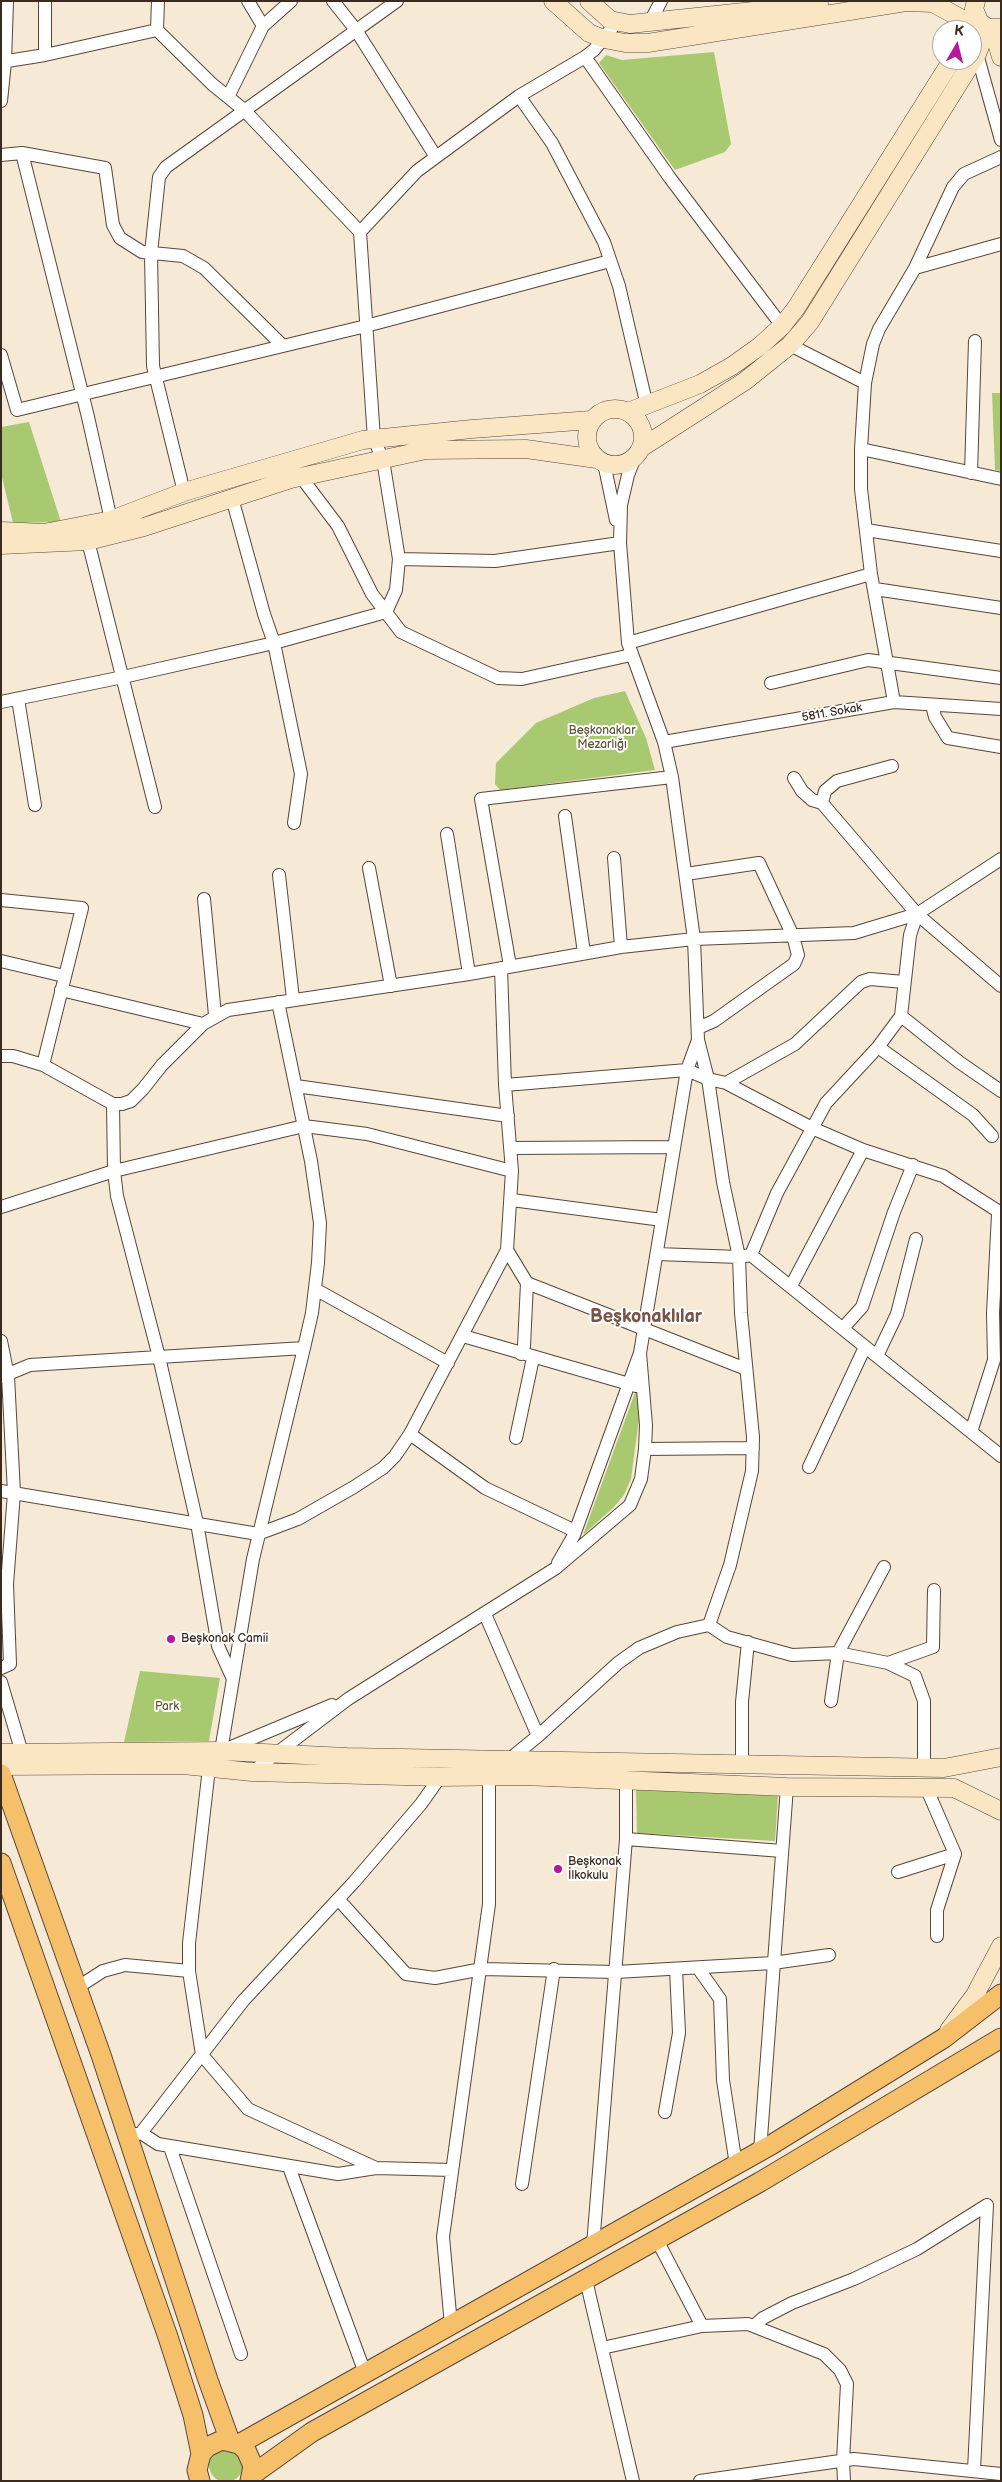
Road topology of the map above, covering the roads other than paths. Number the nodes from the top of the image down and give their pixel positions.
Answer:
1 (7, 1) edge
2 (45, 1) edge
3 (158, 1) edge
4 (248, 1) edge
5 (292, 1) edge
6 (333, 1) edge
7 (397, 1) edge
8 (553, 1) edge
9 (589, 1) edge
10 (661, 1) edge
11 (837, 1) edge
12 (976, 1) edge
13 (941, 7) junction
14 (804, 9) edge
15 (953, 20) edge
16 (616, 22) junction
17 (649, 24) junction
18 (263, 26) junction
19 (985, 26) edge
20 (157, 30) junction
21 (356, 30) junction
22 (604, 40) junction
23 (45, 55) junction
24 (585, 57) junction
25 (1001, 57) edge
26 (3, 62) edge
27 (946, 70) edge
28 (967, 70) edge
29 (981, 70) edge
30 (519, 96) junction
31 (228, 97) junction
32 (1, 101) edge
33 (244, 110) junction
34 (1001, 140) edge
35 (22, 153) junction
36 (1, 155) edge
37 (436, 157) junction
38 (1001, 157) edge
39 (360, 232) junction
40 (1001, 244) edge
41 (151, 253) junction
42 (610, 261) junction
43 (915, 268) junction
44 (366, 326) junction
45 (782, 326) junction
46 (975, 341) dead end
47 (790, 345) junction
48 (283, 346) junction
49 (2, 361) edge
50 (156, 378) junction
51 (865, 383) junction
52 (82, 392) junction
53 (647, 406) junction
54 (628, 412) junction
55 (591, 420) junction
56 (374, 439) junction
57 (861, 450) junction
58 (638, 452) junction
59 (383, 460) junction
60 (601, 461) junction
61 (971, 473) junction
62 (301, 477) junction
63 (1001, 479) edge
64 (184, 492) junction
65 (232, 498) junction
66 (111, 520) junction
67 (866, 530) junction
68 (1, 531) edge
69 (88, 541) junction
70 (620, 543) junction
71 (1, 545) edge
72 (1001, 552) edge
73 (398, 559) junction
74 (871, 574) junction
75 (875, 589) junction
76 (1001, 608) edge
77 (386, 612) junction
78 (274, 643) junction
79 (630, 649) junction
80 (886, 661) junction
81 (123, 677) junction
82 (1001, 678) edge
83 (770, 683) dead end
84 (18, 699) junction
85 (1, 702) edge
86 (894, 702) junction
87 (932, 705) junction
88 (1001, 709) edge
89 (664, 742) junction
90 (1001, 747) edge
91 (892, 766) dead end
92 (672, 777) junction
93 (794, 778) dead end
94 (822, 802) junction
95 (35, 805) dead end
96 (155, 807) dead end
97 (565, 816) dead end
98 (294, 823) dead end
99 (447, 834) dead end
100 (614, 858) dead end
101 (1001, 859) edge
102 (369, 868) dead end
103 (279, 874) dead end
104 (686, 874) junction
105 (1, 900) edge
106 (204, 900) dead end
107 (918, 914) junction
108 (793, 936) junction
109 (694, 939) junction
110 (621, 947) junction
111 (584, 953) junction
112 (1, 962) edge
113 (505, 967) junction
114 (469, 974) junction
115 (64, 976) junction
116 (904, 982) junction
117 (391, 986) junction
118 (1001, 986) edge
119 (61, 990) junction
120 (293, 999) junction
121 (278, 1002) junction
122 (216, 1015) junction
123 (901, 1016) junction
124 (203, 1024) junction
125 (698, 1034) junction
126 (878, 1047) junction
127 (1, 1056) edge
128 (44, 1065) junction
129 (687, 1070) junction
130 (708, 1079) junction
131 (726, 1083) junction
132 (505, 1085) junction
133 (296, 1086) junction
134 (1001, 1090) edge
135 (113, 1104) junction
136 (508, 1116) junction
137 (304, 1126) junction
138 (812, 1128) junction
139 (992, 1136) dead end
140 (673, 1147) junction
141 (510, 1148) junction
142 (863, 1150) junction
143 (913, 1165) junction
144 (512, 1171) junction
145 (114, 1172) junction
146 (512, 1200) junction
147 (1, 1207) edge
148 (999, 1214) edge
149 (662, 1220) junction
150 (916, 1239) dead end
151 (507, 1250) junction
152 (657, 1254) junction
153 (745, 1256) junction
154 (527, 1283) junction
155 (791, 1286) junction
156 (315, 1289) junction
157 (843, 1328) junction
158 (645, 1330) junction
159 (463, 1336) junction
160 (1, 1340) edge
161 (865, 1347) junction
162 (304, 1348) junction
163 (640, 1353) junction
164 (527, 1356) junction
165 (877, 1356) junction
166 (159, 1357) junction
167 (448, 1363) junction
168 (746, 1369) junction
169 (5, 1376) edge
170 (629, 1384) junction
171 (643, 1388) junction
172 (971, 1432) junction
173 (410, 1434) junction
174 (516, 1438) dead end
175 (753, 1448) junction
176 (645, 1449) junction
177 (1001, 1456) edge
178 (809, 1467) dead end
179 (8, 1492) edge
180 (198, 1523) junction
181 (575, 1532) junction
182 (258, 1534) junction
183 (884, 1567) dead end
184 (556, 1568) junction
185 (4, 1584) edge
186 (934, 1590) dead end
187 (485, 1614) junction
188 (709, 1625) junction
189 (748, 1642) junction
190 (838, 1653) junction
191 (888, 1662) junction
192 (1, 1668) edge
193 (233, 1679) junction
194 (1, 1682) edge
195 (348, 1699) junction
196 (831, 1701) dead end
197 (538, 1736) junction
198 (221, 1751) junction
199 (22, 1752) junction
200 (1, 1753) edge
201 (276, 1754) junction
202 (1001, 1757) edge
203 (510, 1761) junction
204 (742, 1765) junction
205 (1, 1766) edge
206 (209, 1768) junction
207 (924, 1768) junction
208 (252, 1772) junction
209 (1, 1774) edge
210 (489, 1776) junction
211 (440, 1777) junction
212 (626, 1779) junction
213 (787, 1787) junction
214 (926, 1787) junction
215 (1001, 1811) edge
216 (626, 1840) junction
217 (782, 1851) junction
218 (955, 1854) junction
219 (1, 1863) edge
220 (898, 1872) dead end
221 (338, 1899) junction
222 (937, 1936) dead end
223 (1001, 1946) edge
224 (829, 1955) dead end
225 (774, 1963) junction
226 (698, 1968) junction
227 (482, 1969) junction
228 (554, 1969) junction
229 (676, 1969) junction
230 (189, 1971) junction
231 (616, 1972) junction
232 (76, 1989) junction
233 (1001, 1994) edge
234 (944, 2038) junction
235 (1001, 2038) edge
236 (202, 2055) junction
237 (665, 2112) dead end
238 (135, 2135) junction
239 (170, 2147) junction
240 (760, 2151) junction
241 (736, 2165) junction
242 (289, 2166) junction
243 (376, 2168) junction
244 (452, 2170) junction
245 (522, 2184) dead end
246 (657, 2240) junction
247 (593, 2245) junction
248 (586, 2280) junction
249 (451, 2325) junction
250 (702, 2326) junction
251 (754, 2326) junction
252 (602, 2348) junction
253 (240, 2354) dead end
254 (366, 2373) junction
255 (235, 2442) junction
256 (200, 2458) junction
257 (843, 2461) junction
258 (974, 2470) junction
259 (1001, 2474) edge
260 (250, 2479) edge
261 (186, 2481) edge
262 (200, 2481) edge
263 (633, 2481) edge
264 (700, 2481) edge
265 (844, 2481) edge

1 - 26 street
2 - 23 street
3 - 20 street
4 - 18 street
5 - 18 street
6 - 21 street
7 - 21 street
8 - 22 street
9 - 16 street
10 - 17 street
11 - 14 street
12 - 19 street
13 - 14 street
13 - 15 street
13 - 19 street
14 - 17 street
14 - 22 street
16 - 17 street
16 - 22 street
18 - 31 street
19 - 25 street
20 - 23 street
20 - 31 street
21 - 33 street
21 - 37 street
22 - 24 street
23 - 26 street
24 - 30 street
24 - 45 street
26 - 32 street
27 - 45 street
28 - 47 street
29 - 34 street
30 - 37 street
30 - 42 street
31 - 33 street
33 - 39 street
33 - 41 street
35 - 36 street
35 - 41 street
35 - 52 street
37 - 39 street
38 - 43 street
39 - 44 street
40 - 43 street
41 - 48 street
41 - 50 street
42 - 44 street
42 - 53 street
43 - 51 street
44 - 48 street
44 - 56 street
45 - 53 street
46 - 61 street
47 - 51 street
47 - 58 street
48 - 50 street
49 - 52 street
50 - 52 street
50 - 64 street
51 - 57 street
52 - 66 street
53 - 54 street
54 - 55 street
54 - 58 street
55 - 56 street
55 - 60 street
56 - 59 street
56 - 64 street
57 - 61 street
57 - 67 street
58 - 60 street
58 - 70 street
59 - 60 street
59 - 62 street
59 - 73 street
60 - 70 street
61 - 63 street
62 - 65 street
62 - 77 street
64 - 66 street
65 - 69 street
65 - 78 street
66 - 68 street
67 - 72 street
67 - 74 street
69 - 71 street
69 - 81 street
70 - 73 street
70 - 79 street
73 - 77 street
74 - 75 street
74 - 79 street
75 - 76 street
75 - 80 street
77 - 78 street
77 - 79 street
78 - 81 street
78 - 98 street
79 - 89 street
80 - 82 street
80 - 83 street
80 - 86 street
81 - 84 street
81 - 96 street
84 - 85 street
84 - 95 street
86 - 87 street, 5811. Sokak
86 - 89 street, 5811. Sokak
87 - 88 street, 5811. Sokak
87 - 90 street
89 - 92 street
91 - 94 street
92 - 104 street
92 - 113 street
93 - 94 street
94 - 107 street
97 - 111 street
99 - 114 street
100 - 110 street
101 - 107 street
102 - 117 street
103 - 120 street
104 - 108 street
104 - 109 street
105 - 115 street
106 - 122 street
107 - 108 street
107 - 116 street
107 - 118 street
108 - 109 street
108 - 125 street
109 - 110 street
109 - 125 street
110 - 111 street
111 - 113 street
112 - 115 street
113 - 114 street
113 - 132 street
114 - 117 street
115 - 119 street
116 - 123 street
116 - 131 street
117 - 120 street
119 - 124 street
119 - 128 street
120 - 121 street
121 - 122 street
121 - 133 street
122 - 124 street
123 - 126 street
123 - 134 street
124 - 135 street
125 - 129 street
125 - 130 street
126 - 138 street
126 - 139 street
127 - 128 street
128 - 135 street
129 - 130 street
129 - 132 street
129 - 140 street
130 - 131 street
130 - 153 street
131 - 138 street
132 - 136 street
133 - 136 street
133 - 137 street
135 - 145 street
136 - 141 street
137 - 144 street
137 - 145 street
137 - 156 street
138 - 142 street
138 - 153 street
140 - 141 street
140 - 149 street
141 - 144 street
142 - 143 street
142 - 155 street
143 - 148 street
143 - 157 street
144 - 146 street
145 - 147 street
145 - 166 street
146 - 149 street
146 - 151 street
148 - 172 street
149 - 152 street
150 - 165 street
151 - 154 street
151 - 159 street
152 - 153 street
152 - 158 street
153 - 155 street
153 - 168 street
154 - 158 street
154 - 164 street
155 - 157 street
156 - 162 street
156 - 167 street
157 - 161 street
158 - 163 street
158 - 168 street
159 - 164 street
159 - 167 street
160 - 169 street
161 - 165 street
161 - 178 street
162 - 166 street
162 - 182 street
163 - 170 street
163 - 171 street
164 - 170 street
164 - 174 street
165 - 172 street
166 - 169 street
166 - 180 street
167 - 173 street
168 - 175 street
169 - 179 street
170 - 171 street
170 - 181 street
171 - 176 street
172 - 177 street
173 - 181 street
173 - 182 street
175 - 176 street
175 - 188 street
176 - 184 street
179 - 180 street
179 - 185 street
180 - 182 street
180 - 193 street
181 - 184 street
182 - 193 street
183 - 190 street
184 - 187 street
185 - 192 street
186 - 191 street
187 - 195 street
187 - 197 street
188 - 189 street
188 - 197 street
189 - 190 street
189 - 204 street
190 - 191 street
190 - 196 street
191 - 207 street
193 - 198 street
194 - 199 street
195 - 198 street
195 - 201 street
197 - 203 street
198 - 199 street
198 - 201 street
198 - 206 street
199 - 200 street
201 - 203 street
201 - 208 street
202 - 207 street
203 - 204 street
203 - 210 street
204 - 207 street
205 - 206 street
206 - 208 street
206 - 230 street
208 - 211 street
209 - 232 main road
210 - 211 street
210 - 212 street
210 - 227 street
211 - 221 street
212 - 213 street
212 - 216 street
213 - 214 street
213 - 217 street
214 - 215 street
214 - 218 street
216 - 217 street
216 - 231 street
217 - 225 street
218 - 220 street
218 - 222 street
219 - 256 main road
221 - 227 street
221 - 236 street
223 - 234 street
224 - 225 street
225 - 226 street
225 - 240 street
226 - 229 street
226 - 241 street
227 - 228 street
227 - 244 street
228 - 231 street
228 - 245 street
229 - 231 street
229 - 237 street
230 - 232 street
230 - 236 street
231 - 247 street
232 - 238 main road
233 - 234 main road
234 - 240 main road
235 - 246 main road
236 - 238 street
236 - 243 street
238 - 239 street
238 - 255 main road
239 - 242 street
239 - 253 street
240 - 241 main road
241 - 247 main road
242 - 243 street
242 - 254 street
243 - 244 street
244 - 249 street
246 - 248 main road
246 - 250 street
247 - 249 main road
248 - 252 street
248 - 260 main road
249 - 254 main road
250 - 251 street
250 - 252 street
251 - 257 street
251 - 258 street
252 - 263 street
254 - 255 main road
255 - 256 main road
255 - 260 main road
256 - 261 main road
256 - 262 main road
257 - 258 street
257 - 264 street
257 - 265 street
258 - 259 street

